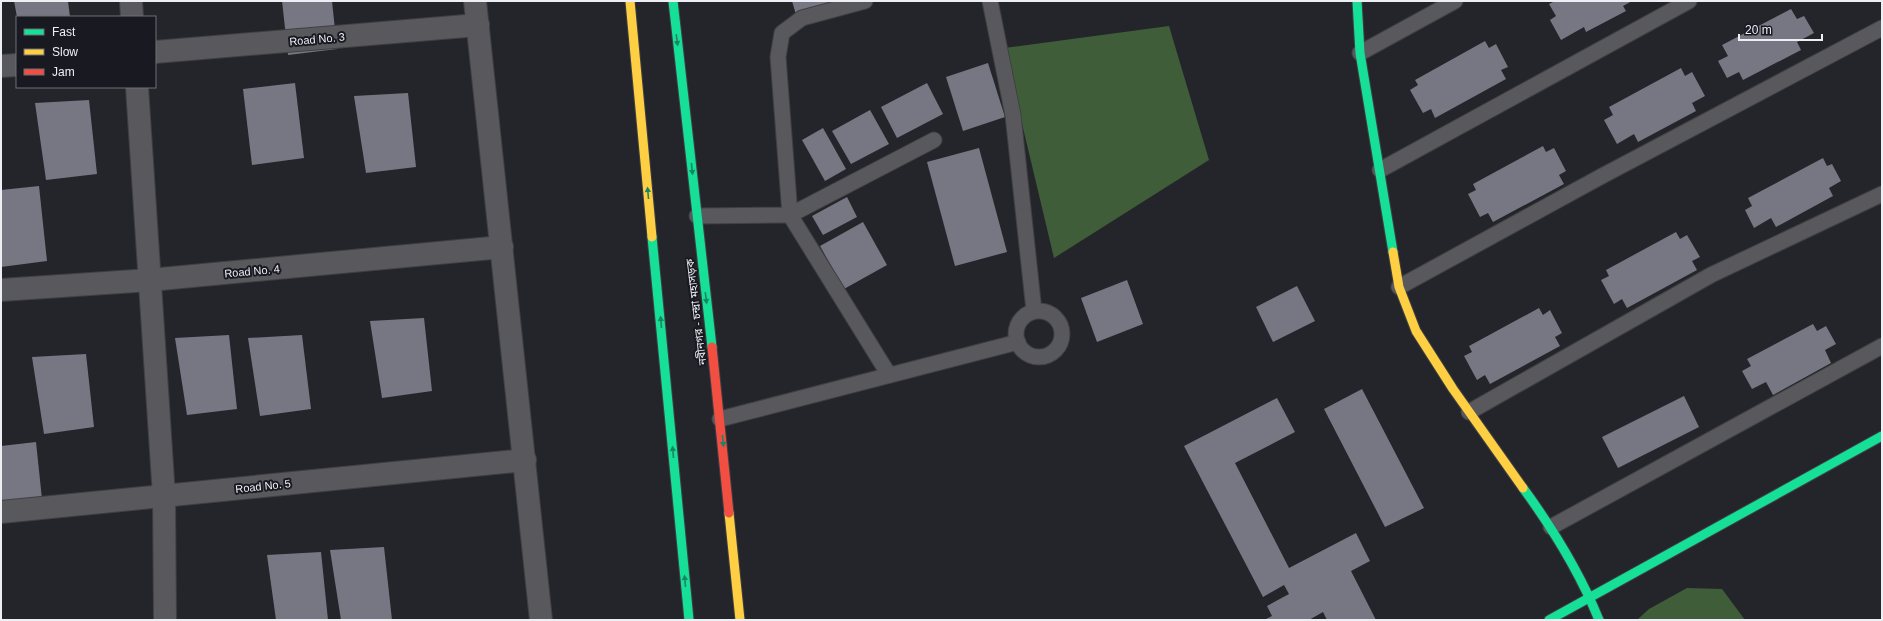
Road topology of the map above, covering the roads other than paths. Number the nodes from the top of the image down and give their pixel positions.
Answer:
1 (131, 1) edge
2 (476, 1) edge
3 (630, 1) edge
4 (673, 1) edge
5 (865, 1) edge
6 (990, 1) edge
7 (1357, 1) edge
8 (1455, 1) edge
9 (1689, 1) edge
10 (132, 16) edge
11 (478, 25) junction
12 (1882, 28) edge
13 (156, 52) edge
14 (1360, 53) junction
15 (16, 65) edge
16 (1, 66) edge
17 (137, 88) edge
18 (934, 140) dead end
19 (1380, 170) junction
20 (1882, 194) edge
21 (790, 215) junction
22 (697, 216) junction
23 (502, 247) junction
24 (150, 280) junction
25 (1399, 288) junction
26 (1, 290) edge
27 (1034, 311) junction
28 (1018, 342) junction
29 (1882, 346) edge
30 (889, 375) junction
31 (1469, 412) junction
32 (720, 418) junction
33 (1882, 436) edge
34 (525, 460) junction
35 (164, 496) junction
36 (1, 512) edge
37 (1551, 527) junction
38 (1590, 598) junction
39 (165, 620) edge
40 (542, 620) edge
41 (689, 620) edge
42 (740, 620) edge
43 (1549, 620) edge
44 (1598, 620) edge

1 - 10 street
2 - 11 street
41 -> 3 main road
4 -> 22 main road, নবীনগর - চন্দ্রা মহাসড়ক
5 - 21 lane
6 - 27 lane
7 - 14 main road
8 - 14 lane
9 - 19 lane
11 - 13 street, Road No. 3
11 - 23 street
12 - 25 lane
14 - 19 main road
15 - 16 street
17 - 24 street
18 - 21 lane
19 - 25 main road
20 - 31 lane
21 - 22 lane
21 - 30 lane
22 -> 32 main road, নবীনগর - চন্দ্রা মহাসড়ক
23 - 24 street, Road No. 4
23 - 34 street
24 - 26 street, Road No. 4
24 - 35 street
25 - 31 main road
27 - 28 lane
27 - 28 lane
28 - 30 lane
29 - 37 lane
30 - 32 lane
31 - 37 main road
32 -> 42 main road, নবীনগর - চন্দ্রা মহাসড়ক
33 - 38 main road
34 - 35 street, Road No. 5
34 - 40 street
35 - 36 street, Road No. 5
35 - 39 street
37 - 38 main road
38 - 43 main road
38 - 44 main road

